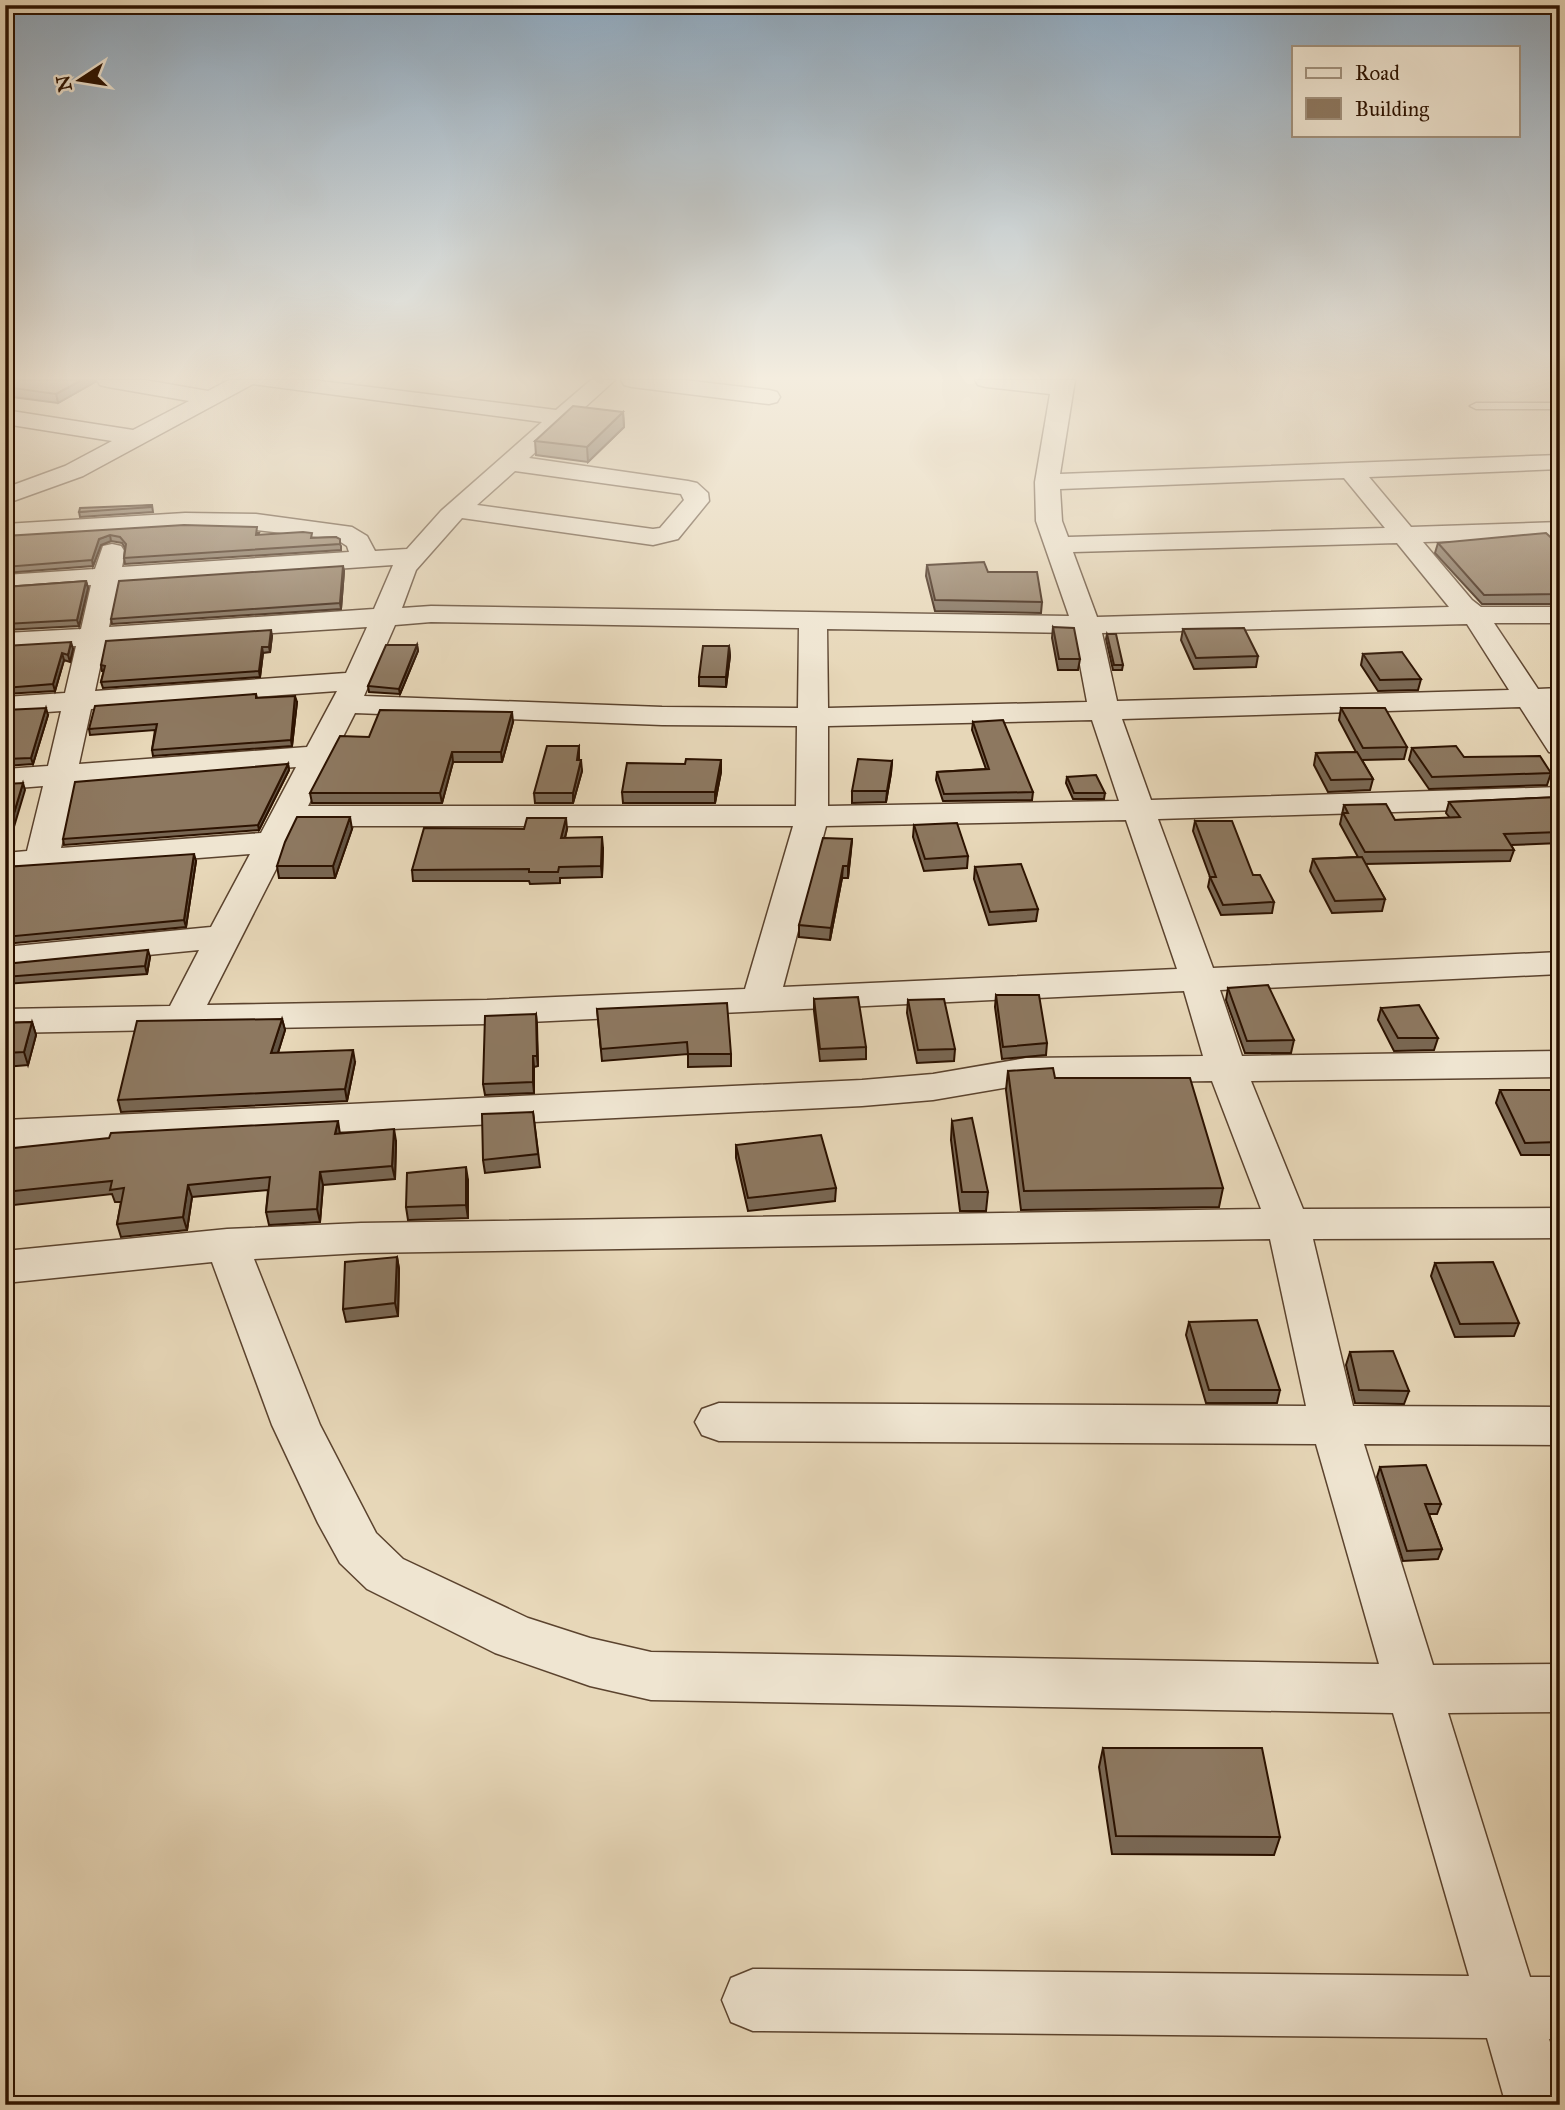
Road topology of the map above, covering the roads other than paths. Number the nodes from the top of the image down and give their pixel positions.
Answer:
1 (54, 478) edge
2 (493, 478) edge
3 (620, 478) edge
4 (1048, 478) edge
5 (1137, 478) edge
6 (1358, 478) edge
7 (1047, 482) junction
8 (5, 497) edge
9 (457, 510) junction
10 (118, 526) junction
11 (1560, 530) edge
12 (5, 533) edge
13 (1403, 534) junction
14 (1057, 545) junction
15 (414, 556) junction
16 (365, 559) junction
17 (106, 576) junction
18 (5, 583) edge
19 (385, 615) junction
20 (1475, 615) junction
21 (1560, 615) edge
22 (813, 620) junction
23 (1086, 625) junction
24 (93, 636) junction
25 (5, 642) edge
26 (351, 692) junction
27 (1528, 697) junction
28 (1560, 697) edge
29 (78, 699) junction
30 (5, 706) edge
31 (1104, 711) junction
32 (811, 717) junction
33 (1560, 745) edge
34 (317, 756) junction
35 (61, 775) junction
36 (5, 779) edge
37 (1560, 797) edge
38 (1139, 810) junction
39 (812, 816) junction
40 (280, 829) junction
41 (42, 860) junction
42 (5, 863) edge
43 (223, 937) junction
44 (5, 958) edge
45 (1560, 963) edge
46 (1198, 978) junction
47 (761, 999) junction
48 (182, 1018) junction
49 (5, 1021) edge
50 (1560, 1064) edge
51 (1226, 1067) junction
52 (5, 1134) edge
53 (1560, 1223) edge
54 (1288, 1224) junction
55 (227, 1245) junction
56 (5, 1267) edge
57 (719, 1422) dead end
58 (1334, 1424) junction
59 (1560, 1426) edge
60 (1560, 1688) edge
61 (1413, 1689) junction
62 (753, 2000) dead end
63 (1534, 2007) edge
64 (1538, 2105) edge

1 - 8 street
2 - 9 street
3 - 9 street
4 - 7 street
5 - 7 street
6 - 13 street
7 - 14 street
9 - 15 street
10 - 12 street
10 - 16 street
10 - 17 street
11 - 13 street
13 - 14 street
13 - 20 street
14 - 23 street
15 - 16 street
15 - 19 street
16 - 17 street
17 - 18 street
17 - 24 street
19 - 22 street
19 - 24 street
19 - 26 street
20 - 21 street
20 - 23 street
20 - 27 street
22 - 23 street
22 - 32 street
23 - 31 street
24 - 25 street
24 - 29 street
26 - 29 street
26 - 32 street
26 - 34 street
27 - 28 street
27 - 31 street
27 - 33 street
29 - 30 street
29 - 35 street
31 - 32 street
31 - 38 street
32 - 39 street
34 - 35 street
34 - 40 street
35 - 36 street
35 - 41 street
37 - 38 street
38 - 39 street
38 - 46 street
39 - 40 street
39 - 47 street
40 - 41 street
40 - 43 street
41 - 42 street
43 - 44 street
43 - 48 street
45 - 46 street
46 - 47 street
46 - 51 street
47 - 48 street
48 - 49 street
50 - 51 street
51 - 52 street
51 - 54 street
53 - 54 street
54 - 55 street
54 - 58 street
55 - 56 street
55 - 61 street
57 - 58 street
58 - 59 street
58 - 61 street
60 - 61 street
61 - 63 street
62 - 63 street
63 - 64 street

